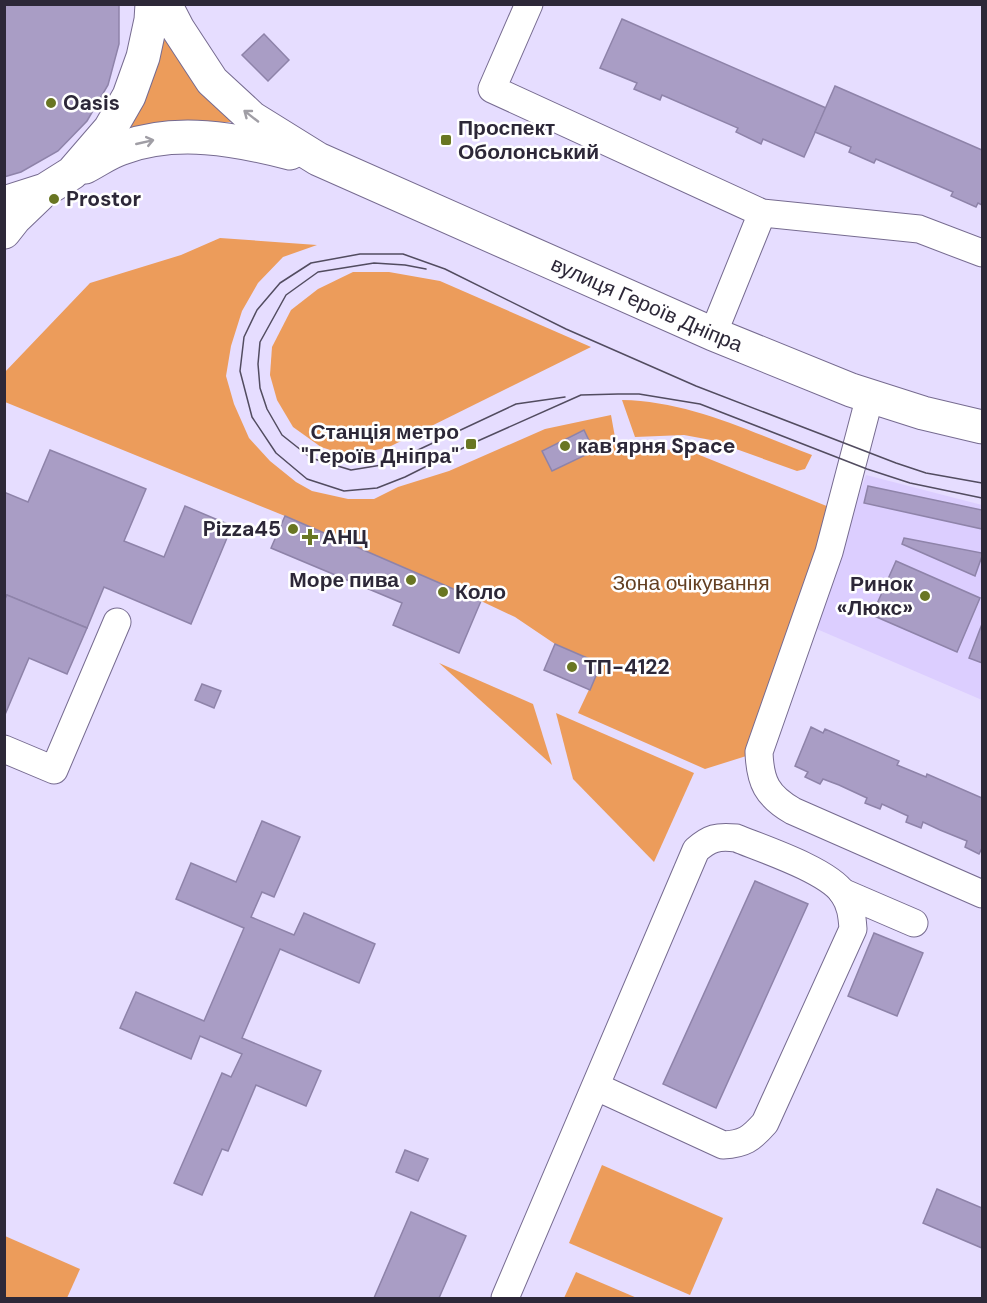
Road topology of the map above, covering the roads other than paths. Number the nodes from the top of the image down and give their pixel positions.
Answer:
1 (152, 4) edge
2 (165, 4) edge
3 (529, 4) edge
4 (318, 159) junction
5 (59, 182) junction
6 (4, 203) edge
7 (762, 213) junction
8 (4, 232) edge
9 (982, 253) edge
10 (713, 334) junction
11 (870, 396) junction
12 (982, 427) edge
13 (117, 622) dead end
14 (4, 749) edge
15 (842, 892) junction
16 (982, 894) edge
17 (914, 923) dead end
18 (597, 1087) junction
19 (506, 1299) edge

1 - 5 main road
4 -> 2 main road, вулиця Героїв Дніпра
3 - 7 lane
5 -> 4 main road, вулиця Героїв Дніпра
4 - 10 main road, вулиця Героїв Дніпра
5 - 6 main road
5 - 8 main road
7 - 9 lane
7 - 10 lane
10 - 11 main road, вулиця Героїв Дніпра
11 - 12 main road, вулиця Героїв Дніпра
11 - 16 lane
13 - 14 lane
15 - 17 lane
15 - 18 lane
15 - 18 lane
18 - 19 lane

